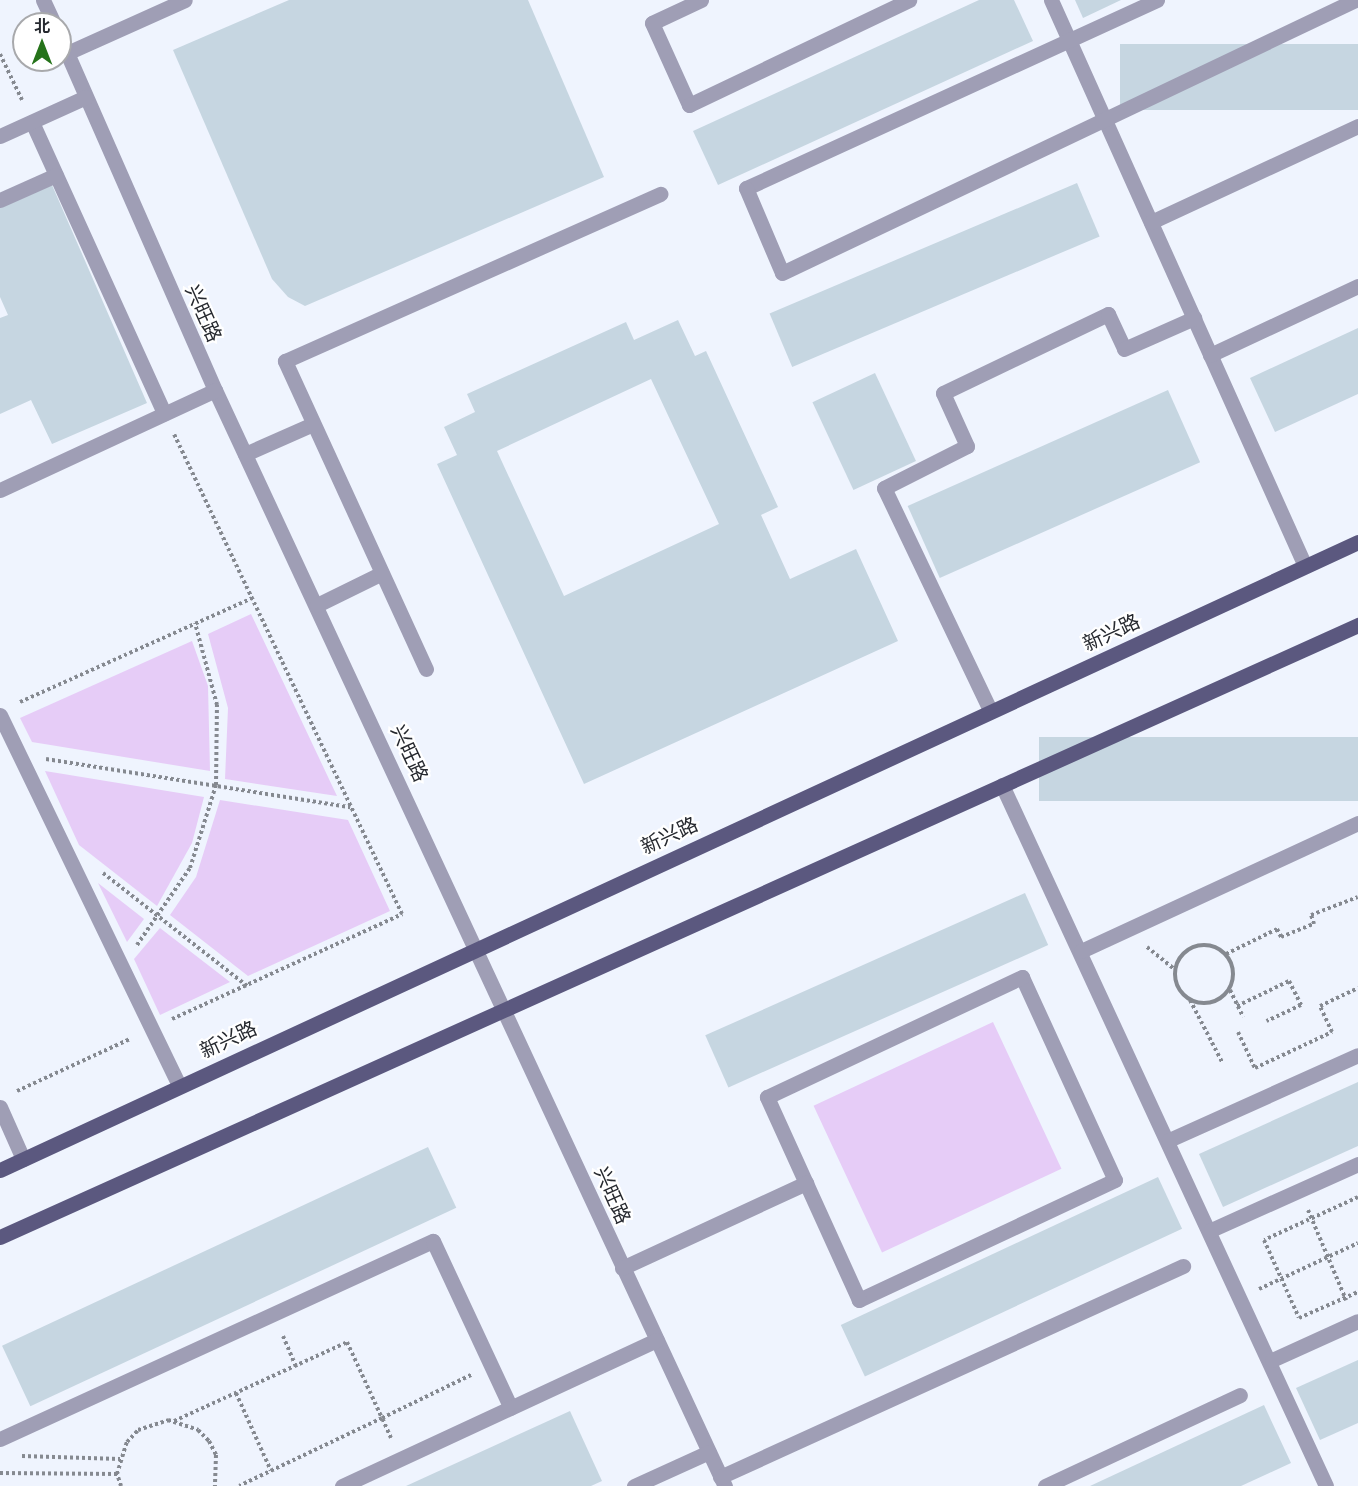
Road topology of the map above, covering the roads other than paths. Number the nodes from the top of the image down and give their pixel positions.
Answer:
1 (185, 0) edge
2 (701, 0) edge
3 (909, 0) edge
4 (1051, 0) edge
5 (1157, 0) edge
6 (1355, 0) edge
7 (1069, 41) junction
8 (72, 51) edge
9 (72, 63) edge
10 (86, 97) junction
11 (1105, 120) junction
12 (32, 122) junction
13 (1358, 126) edge
14 (0, 136) edge
15 (56, 175) junction
16 (660, 194) dead end
17 (0, 200) edge
18 (1151, 222) junction
19 (1358, 286) edge
20 (1194, 318) junction
21 (1210, 355) junction
22 (215, 390) junction
23 (164, 413) junction
24 (313, 423) junction
25 (245, 454) junction
26 (0, 490) edge
27 (1358, 542) edge
28 (1305, 566) junction
29 (382, 573) junction
30 (317, 605) junction
31 (1358, 625) edge
32 (426, 669) dead end
33 (5, 710) edge
34 (990, 710) junction
35 (1002, 785) junction
36 (1358, 823) edge
37 (478, 946) junction
38 (1081, 951) junction
39 (506, 1007) junction
40 (1358, 1055) edge
41 (179, 1085) junction
42 (5, 1101) edge
43 (1169, 1140) junction
44 (23, 1159) junction
45 (1358, 1164) edge
46 (0, 1170) edge
47 (806, 1184) junction
48 (1211, 1230) junction
49 (0, 1237) edge
50 (1183, 1266) dead end
51 (622, 1268) junction
52 (1357, 1322) edge
53 (657, 1340) junction
54 (1272, 1360) junction
55 (1240, 1395) dead end
56 (511, 1408) junction
57 (0, 1439) edge
58 (709, 1452) junction
59 (723, 1482) edge
60 (342, 1486) edge
61 (634, 1486) edge
62 (1045, 1486) edge
63 (1326, 1486) edge

1 - 8 street
2 - 3 street
4 - 7 street
5 - 7 street
6 - 11 street
7 - 11 street
7 - 11 street
9 - 10 street, 兴旺路
10 - 12 street
10 - 22 street, 兴旺路
11 - 18 street
12 - 14 street
12 - 15 street
13 - 18 street
15 - 17 street
15 - 23 street
16 - 24 street
18 - 20 street
19 - 21 street
20 - 21 street
20 - 34 street
21 - 28 street
22 - 23 street
22 - 25 street, 兴旺路
23 - 26 street
24 - 25 street
24 - 29 street
25 - 30 street, 兴旺路
27 - 28 main road, 新兴路
28 - 34 main road, 新兴路
29 - 30 street
29 - 32 street
30 - 37 street, 兴旺路
31 - 35 main road
33 - 41 street
34 - 37 main road, 新兴路
35 - 38 street
35 - 39 main road
36 - 38 street
37 - 39 street, 兴旺路
37 - 41 main road, 新兴路
38 - 43 street
39 - 49 main road
39 - 51 street, 兴旺路
40 - 43 street
41 - 44 main road, 新兴路
42 - 44 street
43 - 48 street
44 - 46 main road, 新兴路
45 - 48 street
47 - 47 street
47 - 51 street
48 - 54 street
50 - 59 street
51 - 53 street, 兴旺路
52 - 54 street
53 - 56 street
53 - 58 street, 兴旺路
54 - 63 street
55 - 62 street
56 - 57 street
56 - 60 street
58 - 59 street, 兴旺路
58 - 61 street

